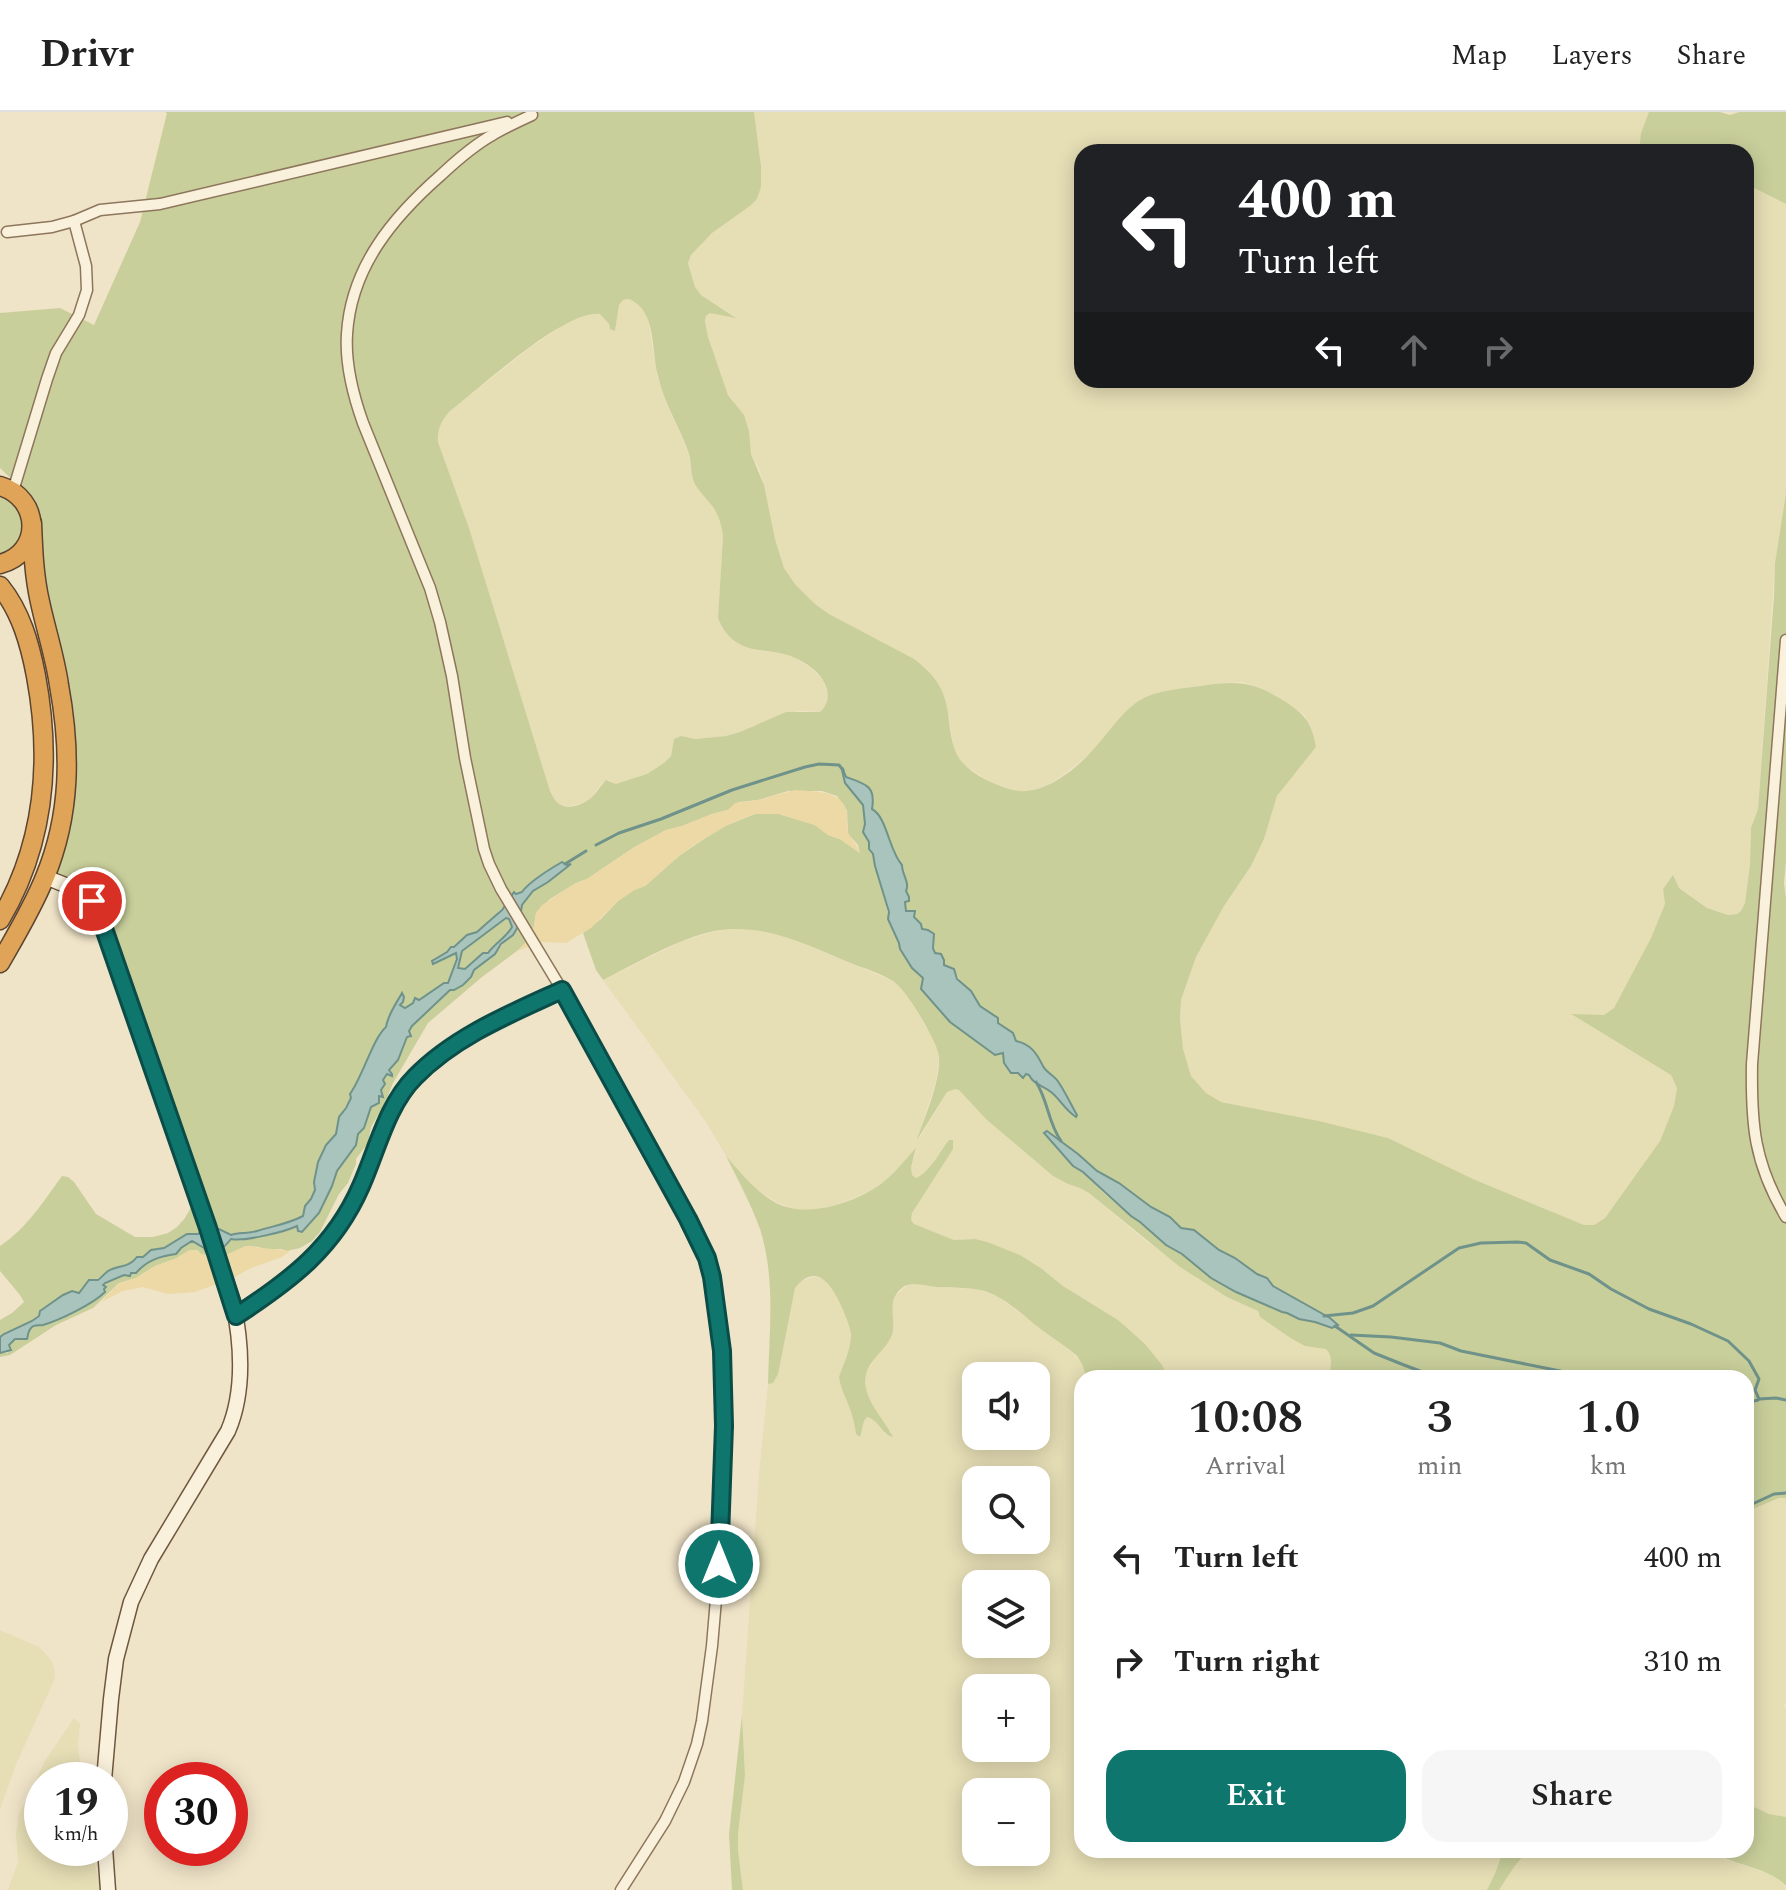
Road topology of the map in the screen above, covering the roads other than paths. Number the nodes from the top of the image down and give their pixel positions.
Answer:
1 (536, 113) edge
2 (74, 221) junction
3 (7, 232) dead end
4 (4, 487) edge
5 (32, 523) junction
6 (0, 564) edge
7 (0, 586) edge
8 (1786, 640) edge
9 (45, 877) junction
10 (0, 920) edge
11 (0, 963) edge
12 (562, 990) junction
13 (1786, 1217) edge
14 (235, 1309) junction
15 (106, 1762) edge
16 (106, 1866) edge
17 (108, 1890) edge
18 (621, 1890) edge

1 - 2 street
1 - 12 street
2 - 3 street
2 - 4 street
4 - 5 highway
5 - 6 highway
5 - 9 highway
7 - 10 highway
8 - 13 street
9 - 11 highway
9 - 14 street
12 - 14 street
12 - 18 street
14 - 15 street
16 - 17 street

